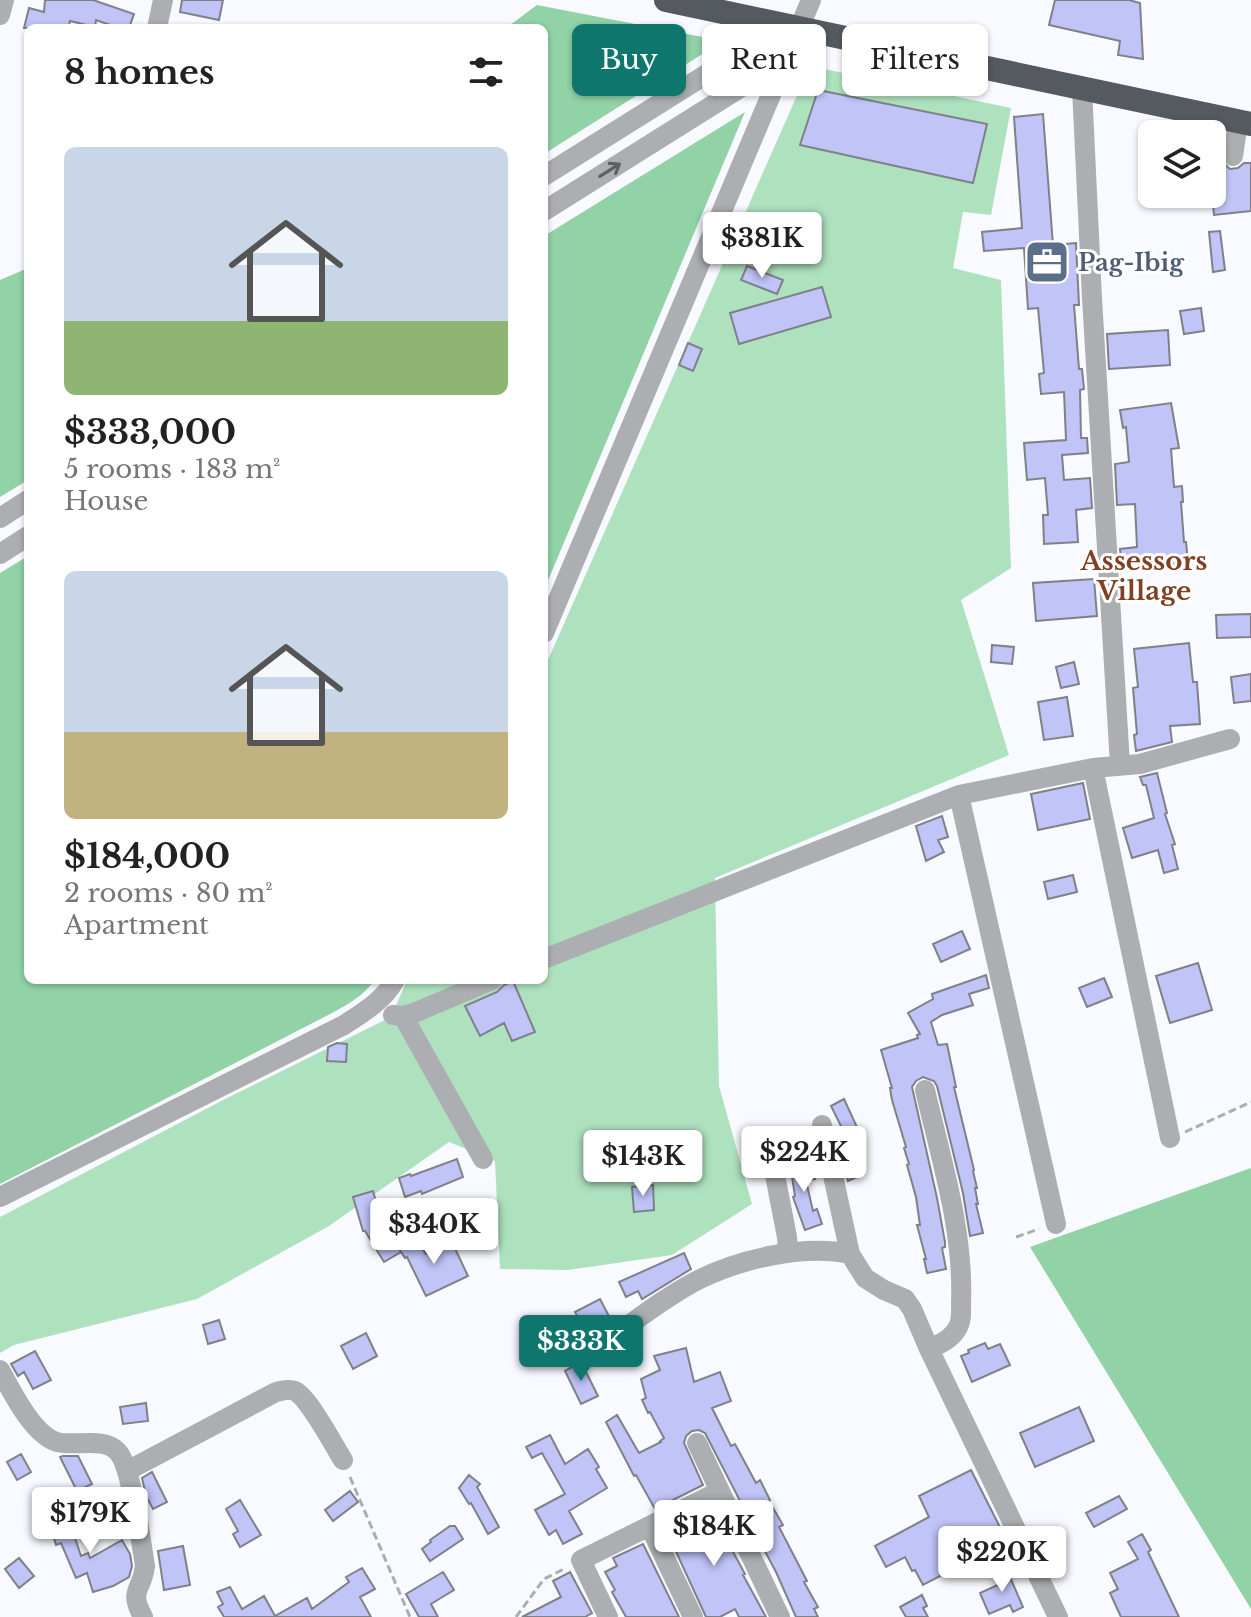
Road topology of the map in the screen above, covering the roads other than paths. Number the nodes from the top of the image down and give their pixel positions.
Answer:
1 (4, 0) edge
2 (163, 0) edge
3 (666, 0) edge
4 (811, 0) edge
5 (0, 15) edge
6 (158, 24) edge
7 (778, 24) edge
8 (794, 24) edge
9 (826, 34) edge
10 (702, 81) edge
11 (1082, 88) junction
12 (727, 96) edge
13 (770, 96) edge
14 (1245, 123) edge
15 (1233, 156) dead end
16 (548, 174) edge
17 (548, 208) edge
18 (24, 503) edge
19 (0, 518) edge
20 (24, 539) edge
21 (0, 554) edge
22 (548, 624) edge
23 (1230, 739) dead end
24 (1120, 765) junction
25 (1093, 768) junction
26 (959, 795) junction
27 (548, 957) edge
28 (392, 984) edge
29 (482, 984) edge
30 (378, 1002) junction
31 (403, 1016) junction
32 (925, 1090) dead end
33 (822, 1125) dead end
34 (1170, 1138) road end
35 (483, 1159) dead end
36 (774, 1170) dead end
37 (0, 1197) edge
38 (1056, 1224) road end
39 (788, 1252) junction
40 (850, 1254) junction
41 (629, 1325) dead end
42 (929, 1349) junction
43 (0, 1370) edge
44 (697, 1443) dead end
45 (343, 1460) road end
46 (127, 1471) junction
47 (720, 1491) junction
48 (650, 1527) junction
49 (143, 1617) edge
50 (608, 1617) edge
51 (693, 1617) edge
52 (780, 1617) edge
53 (1058, 1617) edge

1 - 5 street
2 - 6 street
3 - 7 highway
4 - 8 street
9 - 11 highway
10 - 16 street
11 - 14 highway
11 - 24 street
17 -> 12 street
13 - 22 street
14 - 15 street
18 - 19 street
20 - 21 street
23 - 24 street
24 - 25 street
25 - 26 street
25 - 34 street
26 - 27 street
26 - 38 street
28 - 30 street
29 - 31 street
30 - 31 street
30 - 37 street
31 - 35 street
32 - 42 street
33 - 40 street
36 - 39 street
39 - 40 street
39 - 41 street
40 - 42 street
42 - 53 street
43 - 46 street
44 - 47 street
45 - 46 street
46 - 49 street
47 - 48 street
47 - 52 street
48 - 50 street
48 - 51 street

